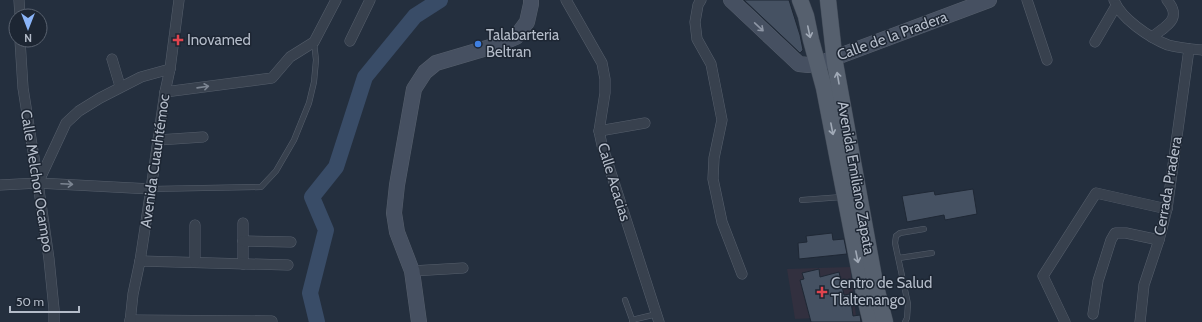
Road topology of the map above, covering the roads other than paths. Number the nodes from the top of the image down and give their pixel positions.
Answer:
1 (179, 0) edge
2 (336, 0) edge
3 (370, 0) edge
4 (531, 0) edge
5 (566, 0) edge
6 (701, 0) edge
7 (731, 0) edge
8 (800, 0) edge
9 (828, 0) edge
10 (989, 0) edge
11 (1026, 0) edge
12 (1167, 0) edge
13 (1115, 3) edge
14 (1152, 37) junction
15 (350, 41) dead end
16 (314, 42) junction
17 (1095, 42) dead end
18 (20, 48) edge
19 (1189, 49) junction
20 (1202, 50) edge
21 (834, 58) junction
22 (112, 59) dead end
23 (1047, 60) dead end
24 (818, 64) junction
25 (170, 69) junction
26 (120, 86) junction
27 (165, 92) junction
28 (645, 123) dead end
29 (599, 131) junction
30 (203, 137) dead end
31 (158, 140) junction
32 (38, 183) junction
33 (0, 185) edge
34 (152, 189) junction
35 (845, 196) junction
36 (802, 200) dead end
37 (1167, 209) junction
38 (243, 223) dead end
39 (195, 225) dead end
40 (924, 229) dead end
41 (1159, 240) junction
42 (243, 241) junction
43 (291, 242) dead end
44 (932, 253) dead end
45 (898, 258) junction
46 (140, 261) junction
47 (195, 262) junction
48 (243, 264) junction
49 (288, 265) dead end
50 (463, 268) dead end
51 (412, 271) junction
52 (742, 274) dead end
53 (626, 300) dead end
54 (1093, 314) dead end
55 (658, 318) edge
56 (130, 321) edge
57 (632, 321) edge
58 (54, 322) edge
59 (272, 322) edge
60 (419, 322) edge
61 (871, 322) edge
62 (885, 322) edge
63 (905, 322) edge
64 (1065, 322) edge
65 (1140, 322) edge

1 - 25 street, Avenida Cuauhtémoc
2 - 16 street
3 - 15 street
4 - 51 street
5 - 29 street, Calle Acacias
6 - 52 street
7 -> 24 street
8 -> 24 main road, Avenida Emiliano Zapata
9 - 21 main road, Avenida Emiliano Zapata
10 - 21 street, Calle de la Pradera
11 - 23 street
12 - 14 street
13 - 14 street
13 - 17 street
14 - 19 street
27 -> 16 street
16 - 34 lane
18 - 32 street, Calle Melchor Ocampo
19 - 20 street
19 - 37 street, Cerrada Pradera
21 - 24 street, Calle de la Pradera
62 -> 21 main road, Avenida Emiliano Zapata
22 - 26 street
24 -> 35 main road, Avenida Emiliano Zapata
25 - 26 street
25 - 27 street, Avenida Cuauhtémoc
26 - 32 street
27 - 31 street, Avenida Cuauhtémoc
28 - 29 street
29 - 55 street, Calle Acacias
30 - 31 street
31 - 34 street, Avenida Cuauhtémoc
32 - 33 street
32 -> 34 street
32 - 58 street, Calle Melchor Ocampo
34 - 46 street, Avenida Cuauhtémoc
35 - 36 lane
35 -> 61 main road, Avenida Emiliano Zapata
37 - 41 street, Cerrada Pradera
37 - 64 street
38 - 42 street
39 - 47 street
40 - 45 lane
41 - 54 street
41 - 65 street, Cerrada Pradera
42 - 43 street
42 - 48 street
44 - 45 lane
45 - 63 lane
46 - 47 street
46 - 56 street, Avenida Cuauhtémoc
47 - 48 street
48 - 49 street
50 - 51 street
51 - 60 street
53 - 57 lane
55 - 57 lane
56 - 59 street

